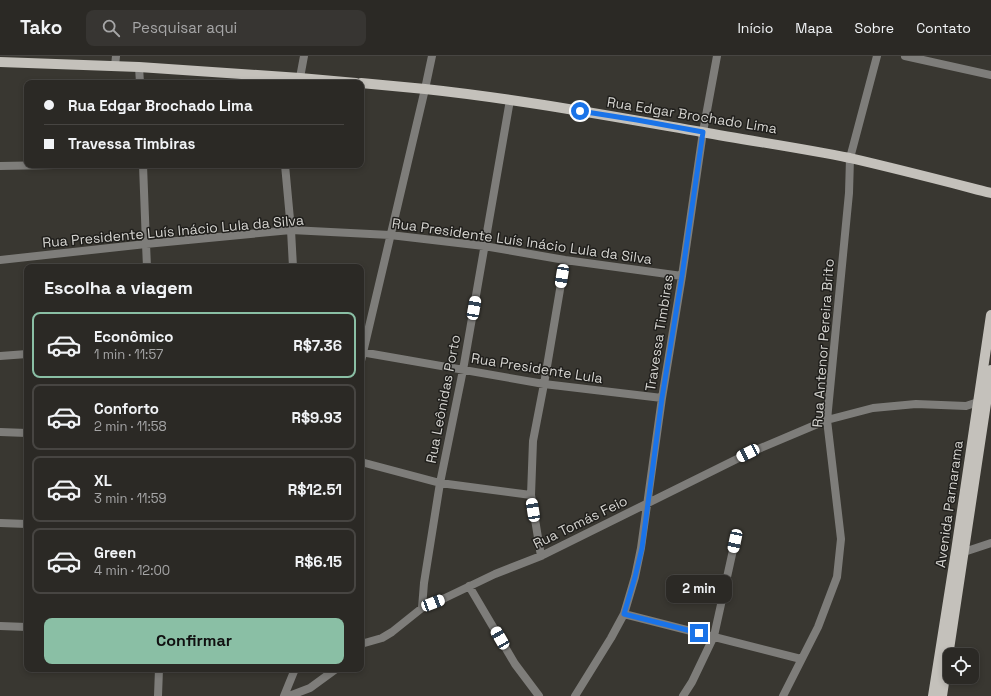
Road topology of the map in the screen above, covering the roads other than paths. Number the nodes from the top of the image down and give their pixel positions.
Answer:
1 (304, 56) edge
2 (432, 56) edge
3 (717, 56) edge
4 (877, 56) edge
5 (905, 56) edge
6 (115, 61) edge
7 (0, 62) edge
8 (139, 67) junction
9 (991, 75) edge
10 (140, 80) edge
11 (299, 80) edge
12 (364, 83) edge
13 (425, 89) junction
14 (510, 100) junction
15 (703, 132) junction
16 (850, 158) junction
17 (0, 166) edge
18 (24, 166) edge
19 (144, 168) edge
20 (285, 168) edge
21 (991, 193) edge
22 (291, 230) junction
23 (390, 235) junction
24 (146, 244) junction
25 (484, 246) junction
26 (0, 260) edge
27 (565, 260) junction
28 (147, 264) edge
29 (293, 264) edge
30 (682, 276) junction
31 (991, 316) edge
32 (364, 346) edge
33 (24, 354) edge
34 (364, 355) edge
35 (0, 356) edge
36 (463, 370) junction
37 (991, 370) edge
38 (544, 384) junction
39 (985, 394) edge
40 (662, 398) junction
41 (828, 420) junction
42 (0, 432) edge
43 (24, 433) edge
44 (364, 463) edge
45 (440, 483) junction
46 (531, 495) junction
47 (647, 503) junction
48 (0, 523) edge
49 (24, 524) edge
50 (735, 541) dead end
51 (991, 543) edge
52 (960, 551) junction
53 (541, 556) junction
54 (469, 586) junction
55 (422, 608) junction
56 (624, 614) junction
57 (0, 626) edge
58 (24, 627) edge
59 (714, 636) junction
60 (370, 642) junction
61 (364, 643) edge
62 (364, 647) edge
63 (801, 659) junction
64 (159, 672) edge
65 (294, 672) edge
66 (332, 672) edge
67 (158, 696) edge
68 (284, 696) edge
69 (289, 696) edge
70 (538, 696) edge
71 (574, 696) edge
72 (683, 696) edge
73 (783, 696) edge
74 (933, 696) edge
75 (942, 696) edge

1 - 11 street
2 - 13 street
3 - 15 street, Travessa Timbiras
4 - 16 street, Rua Antenor Pereira Brito
5 - 9 street
6 - 7 main road
6 - 8 main road
8 - 10 street
8 - 11 main road
12 - 13 main road, Rua Edgar Brochado Lima
13 - 14 main road, Rua Edgar Brochado Lima
13 - 23 street
14 - 15 main road, Rua Edgar Brochado Lima
14 - 25 street, Rua Leônidas Porto
15 - 16 main road, Rua Edgar Brochado Lima
15 - 30 street, Travessa Timbiras
16 - 21 main road, Rua Edgar Brochado Lima
16 - 41 street, Rua Antenor Pereira Brito
17 - 18 street
19 - 24 street
20 - 22 street
22 - 23 street, Rua Presidente Luís Inácio Lula da Silva
22 - 24 street, Rua Presidente Luís Inácio Lula da Silva
22 - 29 street
23 - 25 street, Rua Presidente Luís Inácio Lula da Silva
23 - 32 street
24 - 26 street, Rua Presidente Luís Inácio Lula da Silva
24 - 28 street
25 - 27 street, Rua Presidente Luís Inácio Lula da Silva
25 - 36 street, Rua Leônidas Porto
27 - 30 street, Rua Presidente Luís Inácio Lula da Silva
27 - 38 street
30 - 40 street, Travessa Timbiras
31 - 39 main road, Avenida Parnarama
33 - 35 street
34 - 36 street, Rua Presidente Lula
36 - 38 street, Rua Presidente Lula
36 - 45 street, Rua Leônidas Porto
37 - 39 main road, Avenida Parnarama
38 - 40 street, Rua Presidente Lula
38 - 46 street
39 - 41 street, Rua Tomás Feio
39 - 52 main road, Avenida Parnarama
40 - 47 street, Travessa Timbiras
41 - 47 street, Rua Tomás Feio
41 - 63 street, Rua Antenor Pereira Brito
42 - 43 street
44 - 45 street
45 - 46 street
45 - 55 street, Rua Leônidas Porto
46 - 53 street
47 - 53 street, Rua Tomás Feio
47 - 56 street, Travessa Timbiras
48 - 49 street
50 - 59 street
51 - 52 street
52 - 74 main road, Avenida Parnarama
52 - 75 main road, Avenida Parnarama
53 - 54 street, Rua Tomás Feio
54 - 55 street, Rua Tomás Feio
54 - 70 street
55 - 60 street, Rua Tomás Feio
56 - 59 street
56 - 71 street, Travessa Timbiras
57 - 58 street
59 - 63 street
59 - 72 street
60 - 61 street, Rua Tomás Feio
60 - 62 street
63 - 73 street, Rua Antenor Pereira Brito
64 - 67 street
65 - 68 street
66 - 69 street

